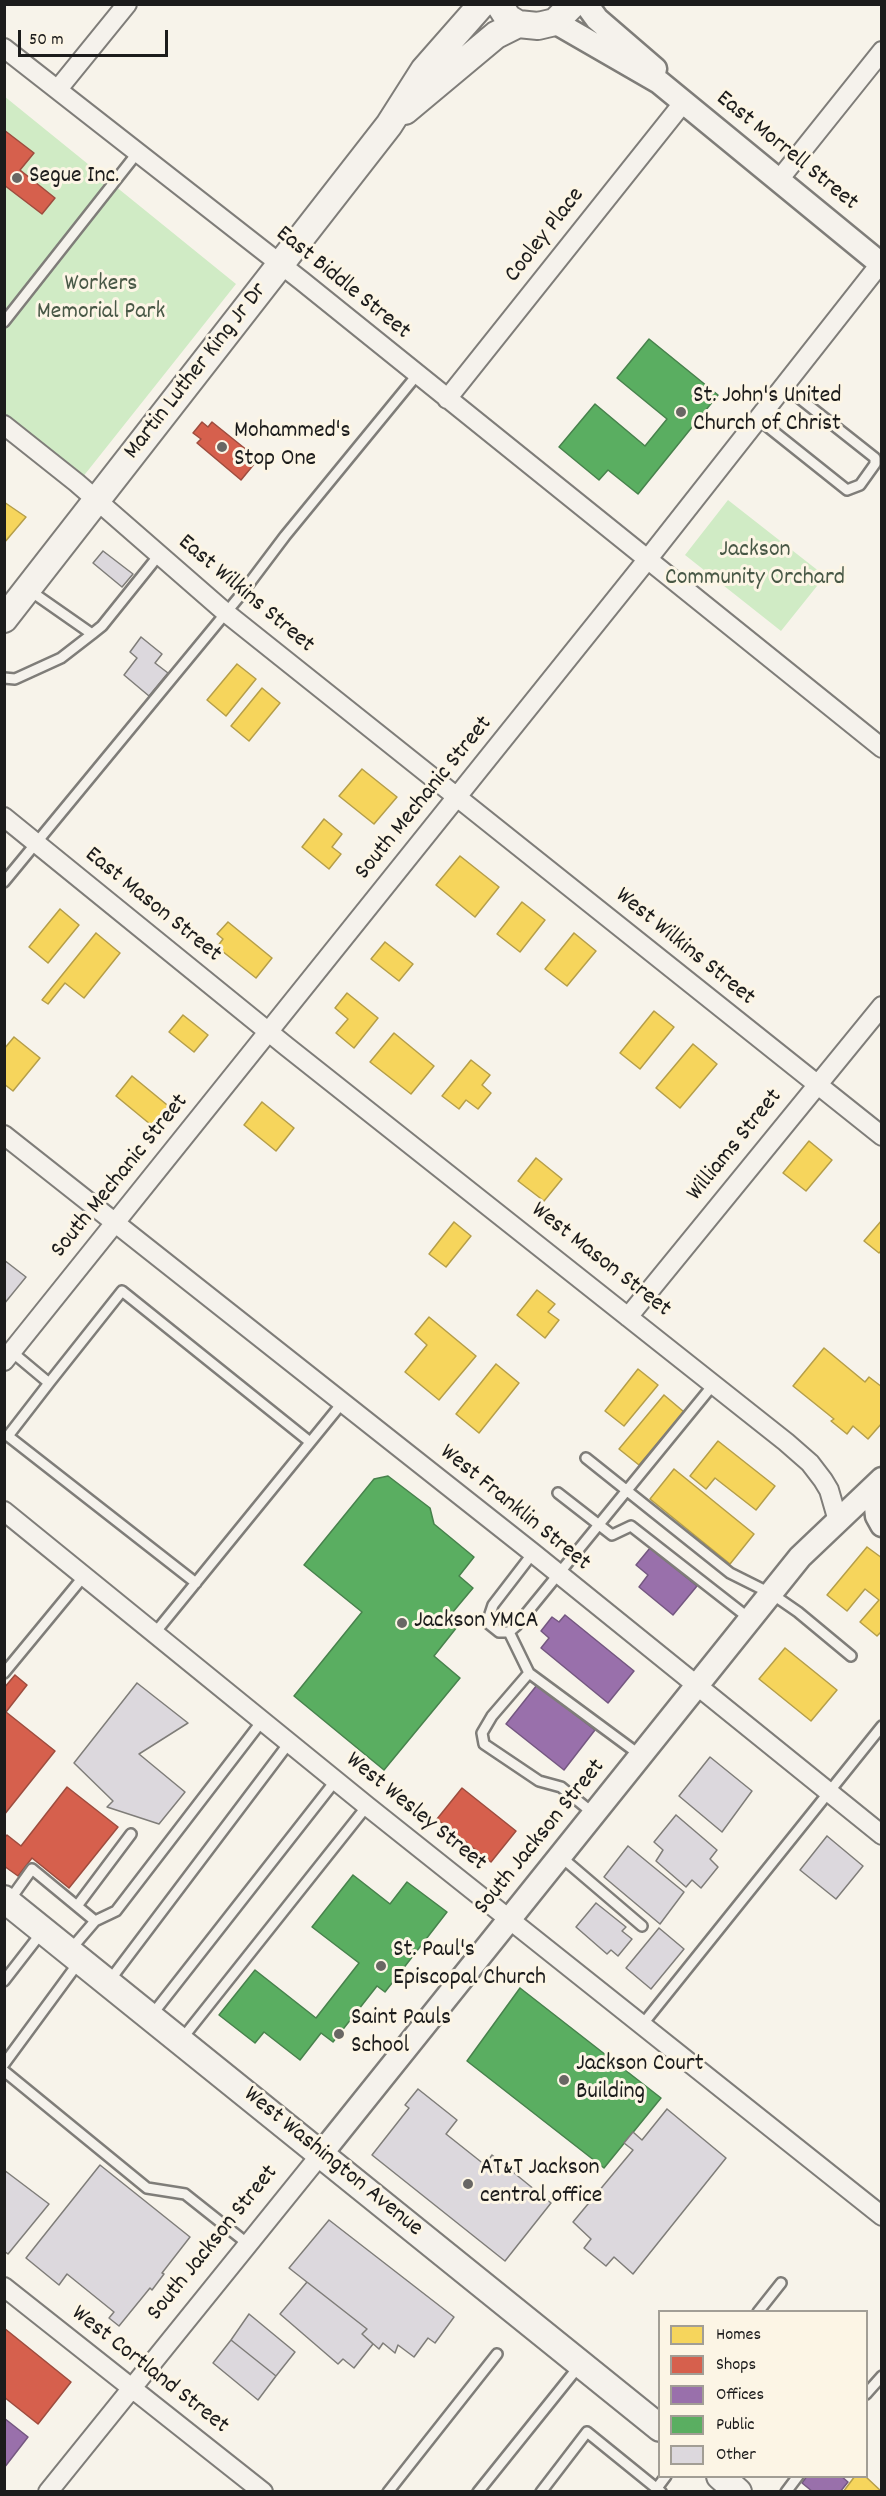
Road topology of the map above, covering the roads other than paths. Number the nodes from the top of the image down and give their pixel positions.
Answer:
1 (127, 4) edge
2 (482, 4) edge
3 (499, 4) edge
4 (573, 4) edge
5 (586, 4) edge
6 (555, 22) junction
7 (518, 24) junction
8 (4, 48) edge
9 (882, 51) edge
10 (659, 82) junction
11 (58, 88) junction
12 (683, 103) junction
13 (389, 125) junction
14 (138, 152) junction
15 (778, 181) junction
16 (881, 264) edge
17 (281, 265) junction
18 (4, 322) edge
19 (417, 375) junction
20 (784, 386) junction
21 (447, 399) junction
22 (758, 419) junction
23 (4, 425) edge
24 (97, 501) junction
25 (159, 555) junction
26 (647, 560) junction
27 (27, 589) junction
28 (225, 612) junction
29 (4, 619) edge
30 (92, 634) junction
31 (4, 678) edge
32 (882, 748) edge
33 (457, 798) junction
34 (4, 817) edge
35 (36, 844) junction
36 (4, 882) edge
37 (882, 1006) edge
38 (269, 1032) junction
39 (817, 1085) junction
40 (4, 1135) edge
41 (882, 1136) edge
42 (115, 1222) junction
43 (628, 1317) junction
44 (8, 1357) edge
45 (49, 1383) junction
46 (713, 1385) junction
47 (343, 1402) junction
48 (310, 1442) junction
49 (586, 1458) dead end
50 (882, 1479) edge
51 (627, 1492) junction
52 (558, 1493) dead end
53 (4, 1512) edge
54 (838, 1521) junction
55 (599, 1525) junction
56 (882, 1527) edge
57 (533, 1553) junction
58 (557, 1574) junction
59 (84, 1576) junction
60 (196, 1583) junction
61 (772, 1594) junction
62 (751, 1620) junction
63 (508, 1632) junction
64 (154, 1634) junction
65 (851, 1656) dead end
66 (4, 1673) edge
67 (529, 1673) junction
68 (697, 1687) junction
69 (262, 1721) junction
70 (882, 1726) edge
71 (290, 1743) junction
72 (641, 1756) junction
73 (336, 1780) junction
74 (828, 1791) junction
75 (367, 1806) junction
76 (594, 1814) junction
77 (131, 1834) dead end
78 (882, 1835) edge
79 (560, 1856) junction
80 (6, 1900) edge
81 (77, 1906) junction
82 (509, 1919) junction
83 (95, 1921) junction
84 (642, 1926) dead end
85 (44, 1930) junction
86 (75, 1956) junction
87 (4, 1981) edge
88 (108, 1982) junction
89 (151, 2016) junction
90 (642, 2025) junction
91 (181, 2040) junction
92 (4, 2064) edge
93 (4, 2071) edge
94 (321, 2154) junction
95 (882, 2216) edge
96 (248, 2244) junction
97 (781, 2283) dead end
98 (4, 2288) edge
99 (760, 2310) edge
100 (497, 2354) dead end
101 (580, 2365) junction
102 (882, 2376) edge
103 (132, 2388) junction
104 (868, 2393) edge
105 (658, 2426) edge
106 (722, 2478) edge
107 (796, 2478) edge
108 (659, 2490) edge
109 (48, 2492) edge
110 (263, 2492) edge
111 (388, 2492) edge
112 (478, 2492) edge
113 (541, 2492) edge
114 (738, 2492) edge
115 (786, 2492) edge

1 - 11 street
2 - 13 main road, Martin Luther King Jr Dr
3 - 7 main road
4 - 6 main road
5 - 10 street, East Morrell Street
6 - 7 main road
6 - 10 street, East Morrell Street
7 - 13 main road, Martin Luther King Jr Dr
8 - 11 street, East Biddle Street
9 - 15 street
10 - 12 street, East Morrell Street
11 - 14 street, East Biddle Street
12 - 15 street, East Morrell Street
12 - 21 street, Cooley Place
13 - 17 main road, Martin Luther King Jr Dr
14 - 17 street, East Biddle Street
14 - 18 lane
15 - 16 street, East Morrell Street
16 - 20 street, South Mechanic Street
17 - 19 street, East Biddle Street
17 - 24 main road, Martin Luther King Jr Dr
19 - 21 street, East Biddle Street
19 - 28 lane
20 - 22 street, South Mechanic Street
20 - 22 lane
21 - 26 street, East Biddle Street
22 - 26 street, South Mechanic Street
23 - 24 street, East Wilkins Street
24 - 25 street, East Wilkins Street
24 - 27 main road, Martin Luther King Jr Dr
25 - 28 street, East Wilkins Street
25 - 30 lane
26 - 32 street, East Biddle Street
26 - 33 street, South Mechanic Street
27 - 29 main road, Martin Luther King Jr Dr
27 - 30 lane
28 - 33 street, East Wilkins Street
28 - 35 lane
30 - 31 lane
33 - 38 street, South Mechanic Street
33 - 39 street, West Wilkins Street
34 - 35 street, East Mason Street
35 - 36 lane
35 - 38 street, East Mason Street
37 - 39 street, Williams Street
38 - 42 street, South Mechanic Street
38 - 43 street, West Mason Street
39 - 41 street, West Wilkins Street
39 - 43 street, Williams Street
40 - 42 street, West Franklin Street
42 - 44 street, South Mechanic Street
42 - 47 street, West Franklin Street
43 - 46 street, West Mason Street
44 - 45 lane
45 - 48 lane
45 - 60 lane
46 - 51 lane
46 - 54 street, West Mason Street
47 - 48 lane
47 - 57 street, West Franklin Street
48 - 60 lane
49 - 51 lane
50 - 54 street, South Jackson Street
50 - 56 street
51 - 55 lane
51 - 61 lane
52 - 55 lane
53 - 59 street, West Wesley Street
54 - 56 street
54 - 61 street, South Jackson Street
55 - 58 lane
55 - 62 lane
57 - 58 street, West Franklin Street
57 - 63 lane
58 - 63 lane
58 - 68 street, West Franklin Street
59 - 64 street, West Wesley Street
59 - 66 lane
60 - 64 lane
61 - 62 street, South Jackson Street
61 - 65 lane
62 - 68 street, South Jackson Street
63 - 67 lane
64 - 69 street, West Wesley Street
67 - 72 lane
67 - 76 lane
68 - 72 street, South Jackson Street
68 - 74 street, West Franklin Street
69 - 71 street, West Wesley Street
69 - 83 lane
70 - 74 lane
71 - 73 street, West Wesley Street
71 - 88 lane
72 - 76 street, South Jackson Street
73 - 75 street, West Wesley Street
73 - 89 lane
74 - 78 street, West Franklin Street
74 - 90 lane
75 - 82 street, West Wesley Street
75 - 91 lane
76 - 79 street, South Jackson Street
77 - 81 lane
79 - 82 street, South Jackson Street
79 - 84 lane
80 - 81 lane
80 - 85 main road, West Washington Avenue
81 - 83 lane
82 - 90 street, West Wesley Street
82 - 94 street, South Jackson Street
83 - 86 lane
85 - 86 main road, West Washington Avenue
85 - 87 lane
86 - 88 main road, West Washington Avenue
86 - 92 lane
88 - 89 main road, West Washington Avenue
89 - 91 main road, West Washington Avenue
90 - 95 street, West Wesley Street
91 - 94 main road, West Washington Avenue
93 - 96 lane
94 - 96 street, South Jackson Street
94 - 101 main road, West Washington Avenue
96 - 103 street, South Jackson Street
97 - 99 lane
98 - 103 street, West Cortland Street
100 - 111 lane
101 - 105 main road, West Washington Avenue
101 - 112 lane
102 - 104 lane
103 - 109 street, South Jackson Street
103 - 110 street, West Cortland Street
106 - 114 main road
107 - 115 lane
108 - 113 lane

